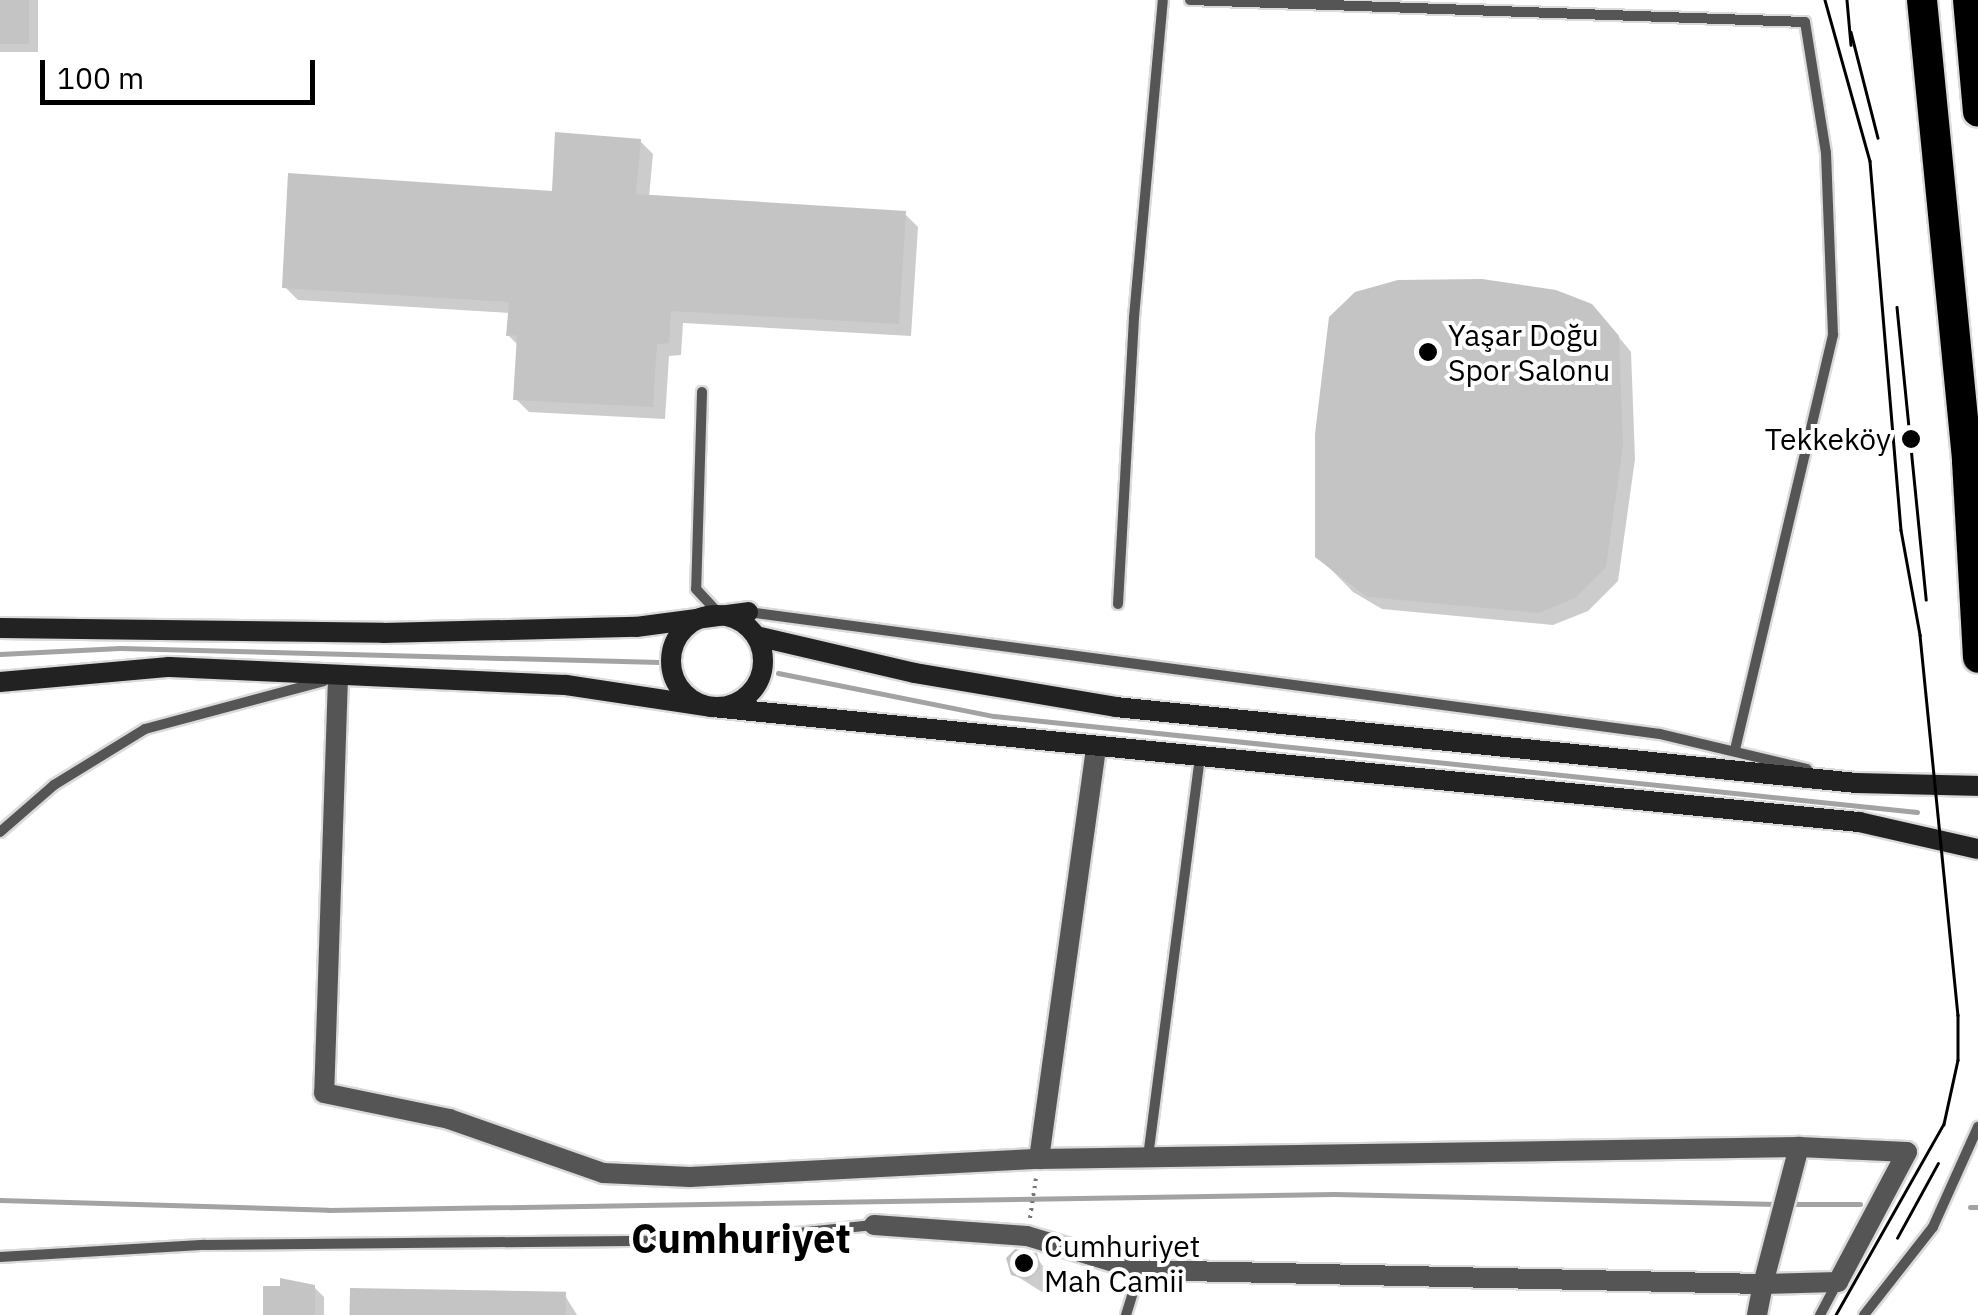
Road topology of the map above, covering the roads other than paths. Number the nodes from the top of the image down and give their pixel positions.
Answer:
1 (1162, 0) edge
2 (1190, 0) edge
3 (1922, 0) edge
4 (1968, 0) edge
5 (1978, 112) edge
6 (702, 392) dead end
7 (1976, 559) edge
8 (1118, 604) dead end
9 (748, 612) joint
10 (719, 614) junction
11 (0, 628) edge
12 (756, 636) junction
13 (1978, 658) edge
14 (338, 677) junction
15 (0, 682) edge
16 (712, 707) junction
17 (1096, 748) junction
18 (1735, 749) junction
19 (1200, 758) junction
20 (1856, 783) junction
21 (1978, 786) edge
22 (0, 832) edge
23 (1978, 849) edge
24 (1978, 1127) edge
25 (1799, 1147) junction
26 (1148, 1157) junction
27 (1039, 1159) junction
28 (874, 1225) joint
29 (0, 1256) edge
30 (1140, 1270) junction
31 (1838, 1282) junction
32 (1763, 1284) junction
33 (1126, 1315) edge
34 (1757, 1315) edge
35 (1820, 1315) edge
36 (1864, 1315) edge

1 - 8 lane
2 - 18 lane
3 - 7 highway
4 - 5 highway
6 - 10 lane
7 - 13 highway
9 - 10 street
9 - 18 lane
10 - 11 street
10 - 12 street
10 - 16 street
12 - 16 street
12 - 20 street
14 - 15 street
14 - 16 street
14 - 22 lane
14 - 27 street
16 - 17 street
17 - 19 street
17 - 27 street
18 - 20 lane
19 - 23 street
19 - 26 lane
20 - 21 street
24 - 36 lane
25 - 26 street
25 - 31 street
25 - 32 street
26 - 27 street
28 - 29 lane
28 - 30 street
30 - 32 street
30 - 33 lane
31 - 32 street
31 - 35 lane
32 - 34 street

